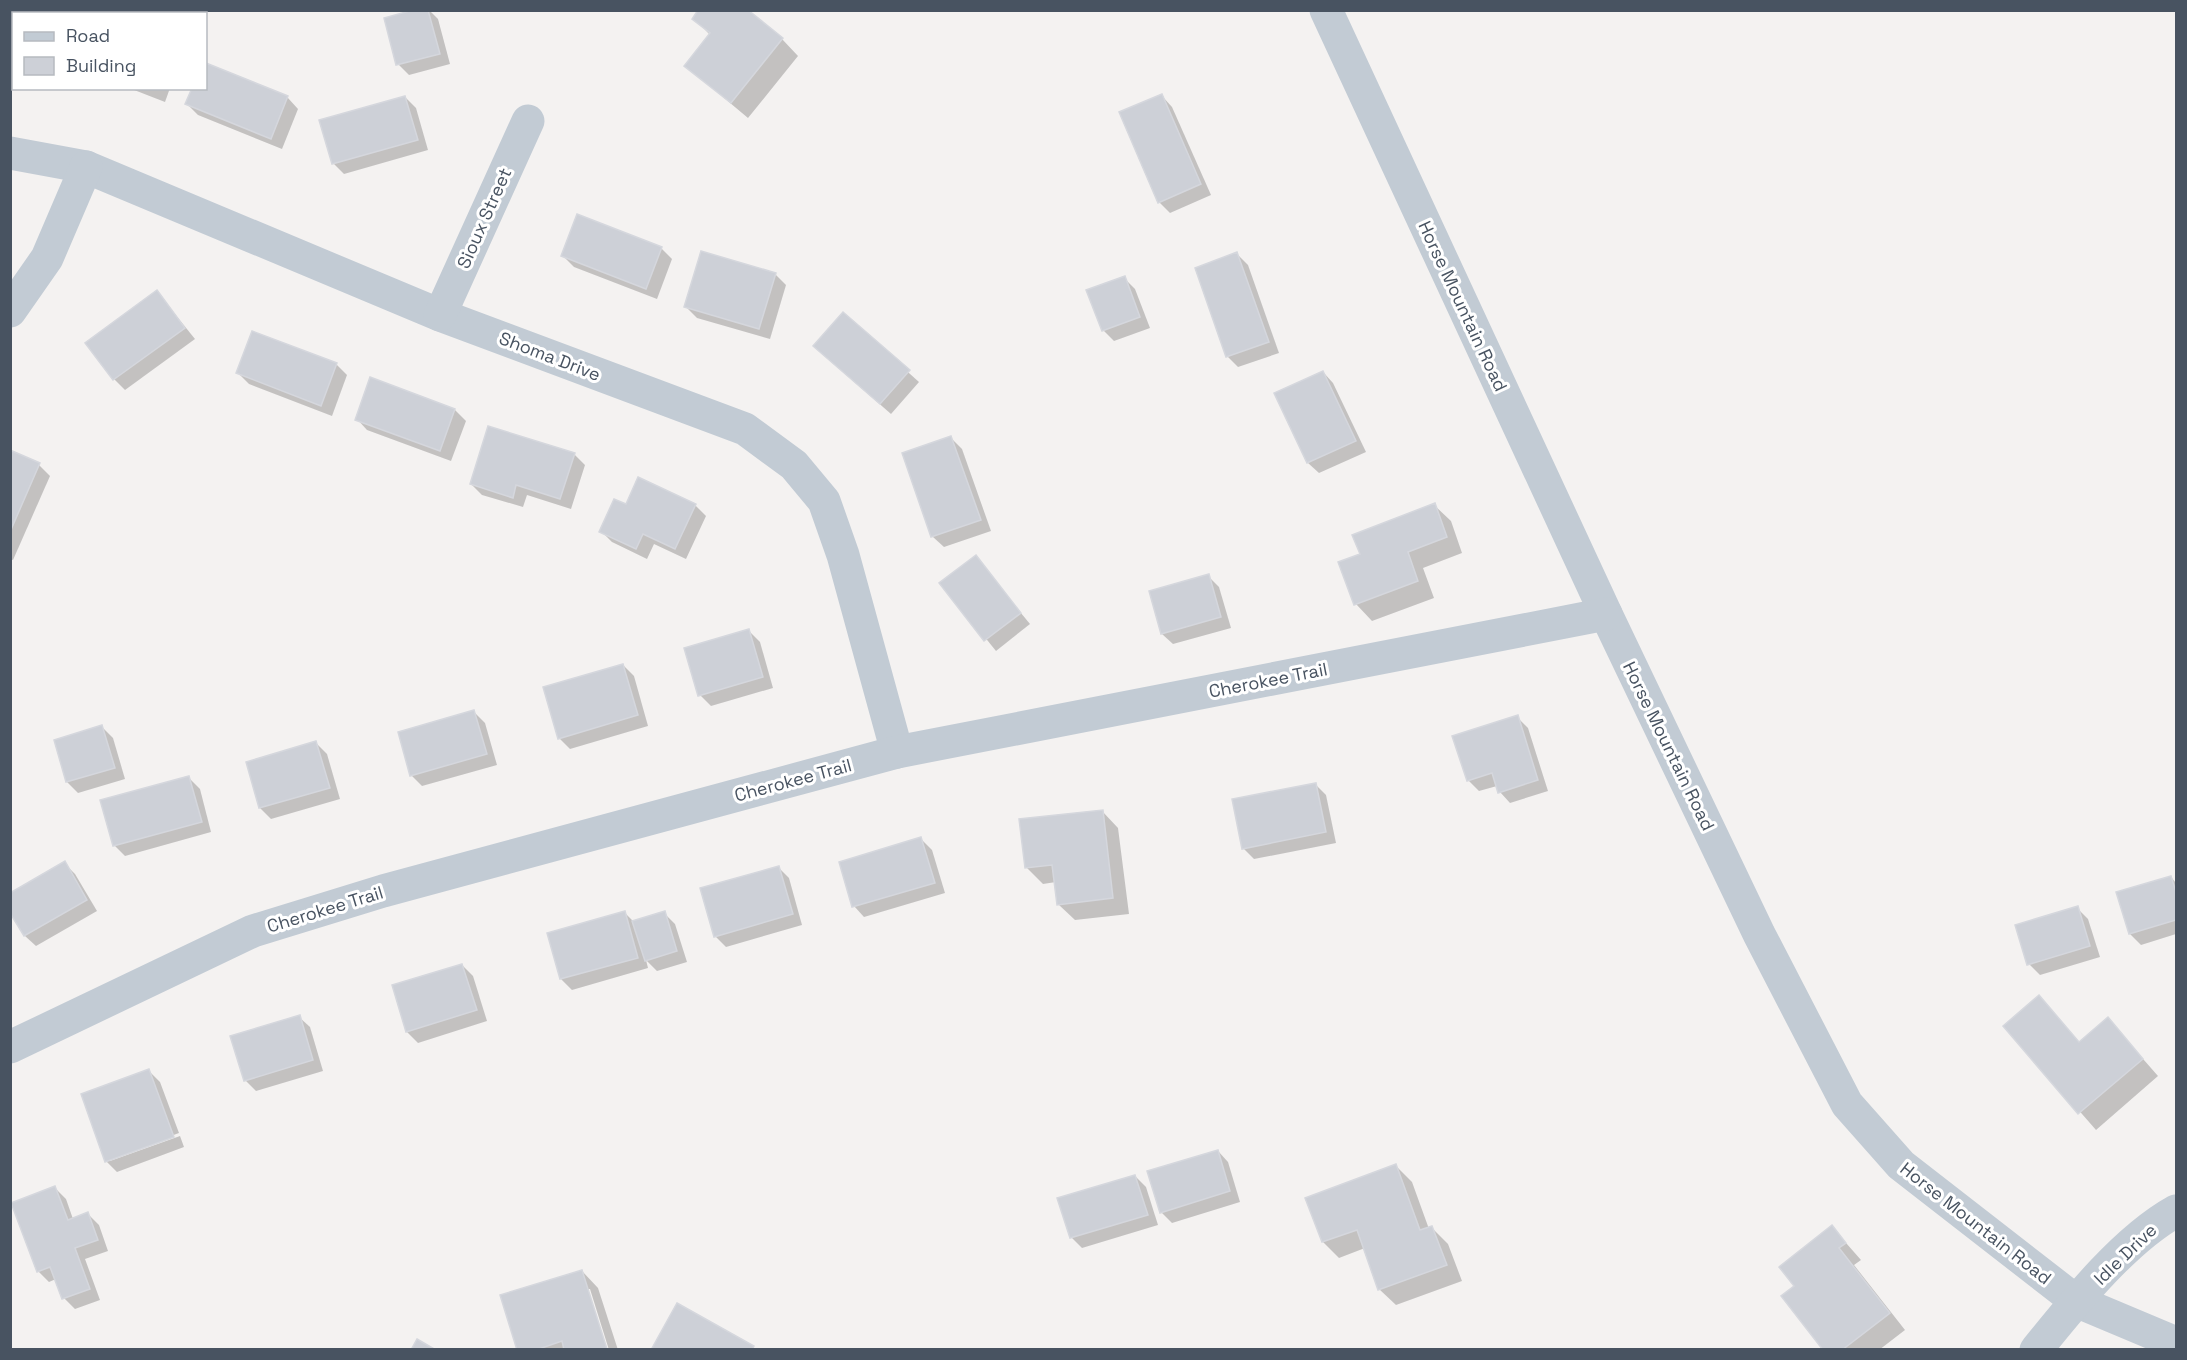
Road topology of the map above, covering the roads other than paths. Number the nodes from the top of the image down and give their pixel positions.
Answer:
1 (1326, 10) edge
2 (528, 121) dead end
3 (10, 153) edge
4 (86, 167) junction
5 (10, 310) edge
6 (440, 315) junction
7 (1606, 614) junction
8 (897, 752) junction
9 (10, 1047) edge
10 (2176, 1211) edge
11 (2076, 1301) junction
12 (2176, 1343) edge
13 (2036, 1350) edge

1 - 7 street, Horse Mountain Road
2 - 6 street, Sioux Street
3 - 4 street, Shoma Drive
4 - 5 street
4 - 6 street, Shoma Drive
6 - 8 street, Shoma Drive
7 - 8 street, Cherokee Trail
7 - 11 street, Horse Mountain Road
8 - 9 street, Cherokee Trail
10 - 11 street, Idle Drive
11 - 12 street, Horse Mountain Road
11 - 13 street, Idle Drive

